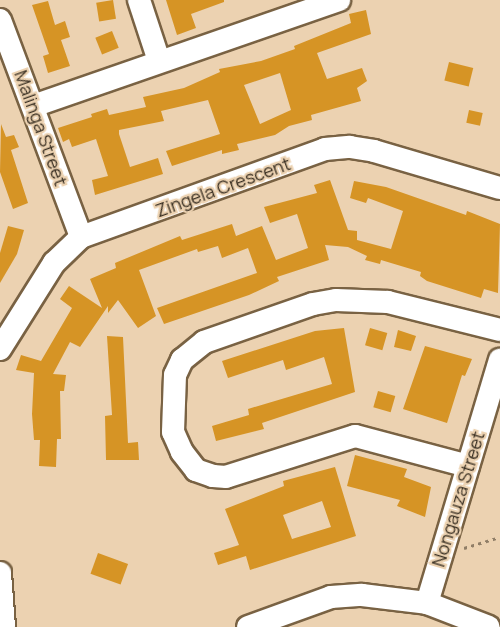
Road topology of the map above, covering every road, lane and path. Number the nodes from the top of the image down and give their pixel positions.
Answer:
1 (139, 0) edge
2 (339, 0) edge
3 (0, 20) edge
4 (159, 61) junction
5 (33, 106) junction
6 (500, 188) edge
7 (81, 237) junction
8 (500, 330) edge
9 (0, 349) edge
10 (500, 360) edge
11 (468, 466) junction
12 (500, 537) edge
13 (442, 552) junction
14 (0, 573) edge
15 (427, 603) junction
16 (4, 627) edge
17 (248, 627) edge
18 (489, 627) edge

1 - 4 street
2 - 4 street
3 - 5 street, Malinga Street
4 - 5 street
5 - 7 street, Malinga Street
6 - 7 street, Zingela Crescent
7 - 9 street, Zingela Crescent
8 - 11 street
10 - 11 street, Nongauza Street
11 - 13 street, Nongauza Street
12 - 13 path
13 - 15 street, Nongauza Street
14 - 16 street
15 - 17 street
15 - 18 street

